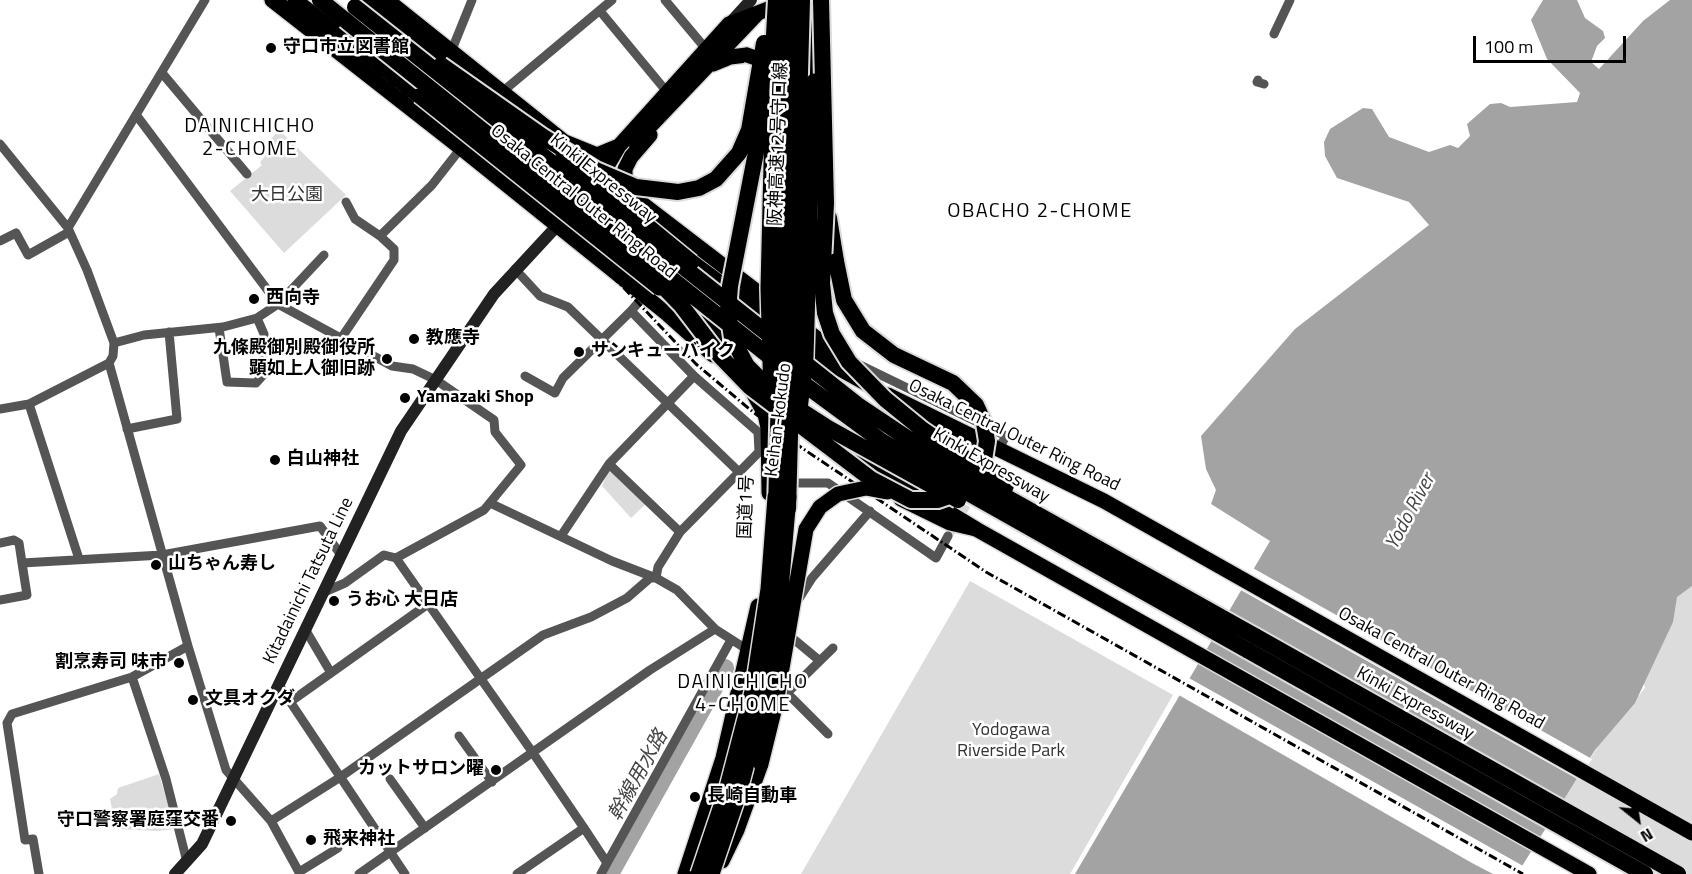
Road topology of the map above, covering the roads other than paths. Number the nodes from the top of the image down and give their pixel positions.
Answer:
1 (205, 0) edge
2 (272, 0) edge
3 (320, 0) edge
4 (387, 0) edge
5 (472, 0) edge
6 (612, 0) edge
7 (665, 0) edge
8 (789, 0) edge
9 (802, 0) edge
10 (821, 0) edge
11 (1290, 0) edge
12 (357, 2) edge
13 (766, 2) edge
14 (298, 5) edge
15 (600, 11) junction
16 (1274, 34) dead end
17 (815, 42) junction
18 (350, 47) junction
19 (706, 49) junction
20 (447, 56) junction
21 (708, 66) junction
22 (162, 73) junction
23 (393, 85) junction
24 (502, 92) junction
25 (667, 92) junction
26 (136, 116) junction
27 (656, 124) junction
28 (565, 142) junction
29 (0, 144) edge
30 (619, 146) junction
31 (461, 148) junction
32 (603, 173) junction
33 (248, 174) dead end
34 (581, 198) junction
35 (346, 202) dead end
36 (826, 203) junction
37 (655, 214) junction
38 (556, 227) junction
39 (68, 230) junction
40 (380, 236) junction
41 (614, 236) junction
42 (0, 241) edge
43 (324, 255) dead end
44 (515, 269) junction
45 (788, 288) junction
46 (644, 296) junction
47 (278, 304) junction
48 (631, 311) junction
49 (666, 314) junction
50 (257, 318) junction
51 (219, 328) junction
52 (169, 332) junction
53 (342, 337) junction
54 (602, 339) junction
55 (114, 343) junction
56 (835, 352) junction
57 (109, 363) junction
58 (525, 376) dead end
59 (694, 376) junction
60 (436, 380) junction
61 (668, 402) junction
62 (29, 404) junction
63 (0, 409) edge
64 (918, 412) junction
65 (127, 429) junction
66 (1004, 440) dead end
67 (609, 464) junction
68 (874, 464) junction
69 (739, 472) junction
70 (769, 483) junction
71 (891, 486) junction
72 (490, 503) junction
73 (782, 509) junction
74 (870, 511) junction
75 (680, 532) junction
76 (561, 536) junction
77 (948, 536) tunnel mouth
78 (0, 543) edge
79 (162, 555) junction
80 (341, 555) junction
81 (396, 558) junction
82 (79, 559) junction
83 (22, 562) junction
84 (1104, 571) junction
85 (656, 578) junction
86 (322, 593) junction
87 (0, 600) edge
88 (428, 604) junction
89 (1206, 609) junction
90 (305, 629) junction
91 (715, 629) junction
92 (785, 631) junction
93 (731, 640) junction
94 (188, 646) junction
95 (833, 648) dead end
96 (748, 651) junction
97 (771, 653) junction
98 (820, 661) junction
99 (332, 673) junction
100 (132, 677) junction
101 (479, 678) junction
102 (279, 685) junction
103 (787, 693) junction
104 (290, 702) junction
105 (828, 734) dead end
106 (459, 736) dead end
107 (533, 753) junction
108 (339, 778) junction
109 (390, 779) dead end
110 (233, 780) junction
111 (492, 782) junction
112 (271, 821) junction
113 (424, 828) junction
114 (584, 828) junction
115 (1692, 833) edge
116 (338, 848) dead end
117 (390, 852) junction
118 (187, 862) junction
119 (607, 863) junction
120 (299, 873) edge
121 (39, 874) edge
122 (175, 874) edge
123 (359, 874) edge
124 (405, 874) edge
125 (517, 874) edge
126 (601, 874) edge
127 (685, 874) edge
128 (698, 874) edge
129 (714, 874) edge
130 (1589, 874) edge
131 (1645, 874) edge
132 (1678, 874) edge

1 - 22 street
2 - 14 main road
3 - 41 highway, Kinki Expressway, bridge
4 - 20 main road
5 - 20 street
6 - 15 street
7 - 19 street
8 - 45 highway, 阪神高速12号守口線, bridge
9 - 45 highway, 阪神高速12号守口線, bridge
10 - 17 main road
10 - 36 highway, bridge
11 - 16 street
12 - 13 highway, bridge
12 - 20 main road, Osaka Central Outer Ring Road
12 - 89 highway, Kinki Expressway, bridge
13 - 17 main road, Keihan-kokudo
13 - 19 main road, Keihan-kokudo
13 - 21 main road, Keihan-kokudo
13 - 84 highway, bridge
14 - 18 main road
14 - 18 main road
14 - 23 main road
15 - 24 street
15 - 25 street
17 - 73 main road, Keihan-kokudo, bridge
18 - 23 main road
19 - 25 main road, Keihan-kokudo
20 - 24 main road
20 - 64 main road, Osaka Central Outer Ring Road, bridge
21 - 27 main road, Keihan-kokudo
21 - 73 main road, bridge
22 - 26 street
22 - 33 street
23 - 31 main road
23 - 68 main road, Osaka Central Outer Ring Road, bridge
24 - 28 main road
25 - 30 main road, Keihan-kokudo
26 - 39 street
26 - 47 street
27 - 32 main road, Keihan-kokudo
27 - 37 main road
28 - 30 main road
28 - 32 main road
29 - 39 street
30 - 32 main road, Keihan-kokudo
31 - 38 main road
31 - 40 street
32 - 34 main road, Keihan-kokudo
32 - 37 main road
34 - 38 main road, Keihan-kokudo
34 - 71 main road
35 - 40 street
36 - 41 highway, bridge
36 - 89 highway, bridge
37 - 56 main road
38 - 44 main road, Kitadainichi Tatsuta Line
38 - 46 main road, 国道1号
39 - 42 street
39 - 55 street
40 - 53 street
41 - 84 highway, Kinki Expressway, bridge
43 - 47 street
44 - 54 street
44 - 60 main road, Kitadainichi Tatsuta Line
45 - 73 highway, bridge
46 - 48 street
46 - 49 main road, 国道1号
47 - 50 street
47 - 53 street
48 - 54 street
48 - 59 street
49 - 68 main road
49 - 70 main road, 国道1号
50 - 51 street
50 - 51 street
51 - 52 street
52 - 55 street
52 - 65 street
53 - 60 street
54 - 58 street
54 - 61 street
55 - 57 street
56 - 64 main road
56 - 66 street
57 - 62 street
57 - 65 street
59 - 61 street
59 - 69 street
60 - 72 street
60 - 80 main road, Kitadainichi Tatsuta Line
61 - 67 street
61 - 69 street
62 - 63 street
62 - 82 street
64 - 115 main road, Osaka Central Outer Ring Road
65 - 79 street
67 - 75 street
67 - 76 street
68 - 71 main road, Osaka Central Outer Ring Road
69 - 75 street
70 - 74 street
70 - 96 main road, 国道1号
71 - 129 main road, bridge
71 - 130 main road
72 - 76 street
72 - 81 street
73 - 128 main road, Keihan-kokudo, bridge
73 - 129 main road, Keihan-kokudo, bridge
74 - 77 street
74 - 92 street
75 - 85 street
76 - 85 street
78 - 83 street
79 - 80 street
79 - 82 street
79 - 94 street
80 - 86 main road, Kitadainichi Tatsuta Line
81 - 86 street
81 - 88 street
82 - 83 street
83 - 87 street
84 - 131 highway, Kinki Expressway, bridge
85 - 91 street
85 - 101 street
86 - 90 main road, Kitadainichi Tatsuta Line
88 - 99 street
88 - 101 street
89 - 132 highway, Kinki Expressway, bridge
90 - 99 street
90 - 102 main road, Kitadainichi Tatsuta Line
91 - 93 street
91 - 107 street
92 - 97 street
92 - 98 street
93 - 96 street
93 - 119 street
94 - 100 street
94 - 110 street
95 - 98 street
96 - 97 street
96 - 127 main road, 国道1号
97 - 103 street
98 - 103 street
99 - 104 street
100 - 118 street
100 - 121 street
101 - 107 street
101 - 108 street
102 - 104 street
102 - 110 main road, Kitadainichi Tatsuta Line
103 - 105 street
104 - 108 street
106 - 111 street
107 - 111 street
107 - 114 street
108 - 112 street
108 - 117 street
109 - 113 street
110 - 112 street
110 - 118 main road, Kitadainichi Tatsuta Line
111 - 113 street
112 - 120 street
113 - 117 street
114 - 119 street
114 - 125 street
116 - 120 street
117 - 123 street
117 - 124 street
118 - 122 main road, Kitadainichi Tatsuta Line
119 - 126 street

